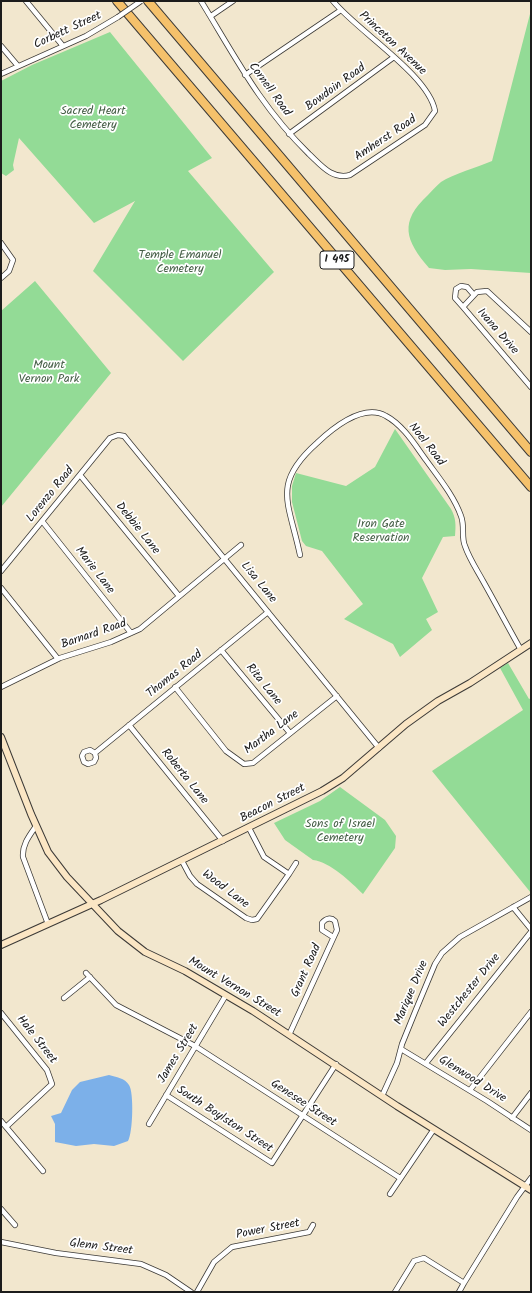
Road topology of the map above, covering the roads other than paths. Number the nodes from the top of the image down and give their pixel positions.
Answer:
1 (26, 1) edge
2 (117, 1) edge
3 (141, 1) edge
4 (148, 1) edge
5 (202, 1) edge
6 (233, 1) edge
7 (333, 1) edge
8 (341, 10) junction
9 (211, 16) junction
10 (1, 46) edge
11 (63, 46) junction
12 (394, 58) junction
13 (18, 66) junction
14 (1, 74) edge
15 (245, 75) junction
16 (434, 105) joint
17 (289, 134) junction
18 (337, 176) joint
19 (1, 243) edge
20 (1, 278) edge
21 (474, 295) junction
22 (462, 307) junction
23 (531, 332) edge
24 (531, 387) edge
25 (118, 435) joint
26 (531, 452) edge
27 (80, 475) junction
28 (531, 487) edge
29 (42, 521) junction
30 (241, 545) dead end
31 (300, 555) dead end
32 (225, 559) junction
33 (1, 571) edge
34 (1, 588) edge
35 (179, 596) junction
36 (268, 612) junction
37 (131, 633) junction
38 (531, 643) edge
39 (221, 650) junction
40 (521, 650) junction
41 (58, 659) junction
42 (1, 687) edge
43 (175, 688) junction
44 (337, 696) junction
45 (129, 725) junction
46 (290, 733) junction
47 (1, 737) edge
48 (379, 748) junction
49 (95, 753) dead end
50 (36, 826) junction
51 (249, 828) junction
52 (223, 841) junction
53 (182, 861) junction
54 (296, 863) dead end
55 (289, 874) junction
56 (531, 897) edge
57 (92, 904) junction
58 (513, 907) junction
59 (48, 924) junction
60 (531, 931) edge
61 (333, 937) dead end
62 (1, 945) edge
63 (86, 973) dead end
64 (90, 977) junction
65 (226, 995) junction
66 (64, 998) dead end
67 (531, 1012) edge
68 (1, 1013) edge
69 (289, 1035) junction
70 (195, 1046) junction
71 (401, 1049) junction
72 (426, 1063) junction
73 (336, 1064) junction
74 (470, 1090) junction
75 (531, 1093) edge
76 (166, 1095) junction
77 (382, 1096) junction
78 (303, 1115) junction
79 (512, 1118) junction
80 (1, 1121) edge
81 (149, 1124) dead end
82 (6, 1127) junction
83 (434, 1129) junction
84 (531, 1130) edge
85 (43, 1171) dead end
86 (400, 1178) junction
87 (531, 1178) edge
88 (525, 1186) junction
89 (531, 1190) edge
90 (390, 1194) dead end
91 (1, 1209) edge
92 (15, 1225) dead end
93 (313, 1225) dead end
94 (1, 1242) edge
95 (464, 1283) junction
96 (191, 1292) edge
97 (197, 1292) edge
98 (394, 1292) edge
99 (459, 1292) edge

1 - 11 street
2 - 28 highway, I 495
3 - 11 street, Corbett Street, bridge
4 - 26 highway, I 495
5 - 9 street, Cornell Road
6 - 9 street
7 - 8 street, Princeton Avenue
8 - 12 street, Princeton Avenue
8 - 15 street
9 - 15 street, Cornell Road
10 - 13 street
11 - 13 street, Corbett Street
12 - 16 street, Princeton Avenue
12 - 17 street, Bowdoin Road
13 - 14 street, Corbett Street
15 - 17 street, Cornell Road
16 - 18 street, Amherst Road
17 - 18 street, Cornell Road
19 - 20 street
21 - 22 street, Ivana Drive
21 - 22 street, Ivana Drive
21 - 23 street, Ivana Drive
22 - 24 street, Ivana Drive
25 - 27 street, Lorenzo Road
25 - 32 street, Lisa Lane
27 - 29 street, Lorenzo Road
27 - 35 street, Debbie Lane
29 - 33 street, Lorenzo Road
29 - 37 street, Marie Lane
30 - 32 street, Barnard Road
31 - 40 street, Noel Road
32 - 35 street, Barnard Road
32 - 36 street, Lisa Lane
34 - 41 street
35 - 37 street, Barnard Road
36 - 39 street, Thomas Road
36 - 44 street, Lisa Lane
37 - 41 street, Barnard Road
38 - 40 main road, Beacon Street
39 - 43 street, Thomas Road
39 - 46 street, Rita Lane
40 - 48 main road, Beacon Street
41 - 42 street, Barnard Road
43 - 45 street, Thomas Road
43 - 46 street, Martha Lane
44 - 46 street, Martha Lane
44 - 48 street, Lisa Lane
45 - 49 street, Thomas Road
45 - 52 street, Roberta Lane
47 - 50 main road, Mount Vernon Street
48 - 51 main road, Beacon Street
50 - 57 main road, Mount Vernon Street
50 - 59 street
51 - 52 main road, Beacon Street
51 - 55 street
52 - 53 main road, Beacon Street
53 - 55 street, Wood Lane
53 - 57 main road, Beacon Street
54 - 55 street, Wood Lane
56 - 58 street, Marique Drive
57 - 59 main road, Beacon Street
57 - 65 main road, Mount Vernon Street
58 - 60 street
58 - 71 street, Marique Drive
59 - 62 main road, Beacon Street
60 - 72 street, Westchester Drive
61 - 69 street, Grant Road
63 - 64 street, Genesee Street
64 - 66 street
64 - 70 street, Genesee Street
65 - 69 main road, Mount Vernon Street
65 - 70 street, James Street
67 - 74 street
68 - 82 street, Hale Street
69 - 73 main road, Mount Vernon Street
70 - 76 street, James Street
70 - 78 street, Genesee Street
71 - 72 street, Glenwood Drive
71 - 77 street, Marique Drive
72 - 74 street, Glenwood Drive
73 - 77 main road, Mount Vernon Street
73 - 78 street
74 - 79 street, Glenwood Drive
75 - 79 street
76 - 78 street, South Boylston Street
76 - 81 street, James Street
77 - 83 main road, Mount Vernon Street
78 - 86 street, Genesee Street
79 - 84 street, Glenwood Drive
80 - 82 street
82 - 85 street
83 - 86 street
83 - 88 main road, Mount Vernon Street
86 - 90 street
87 - 88 street
88 - 89 main road, Mount Vernon Street
88 - 95 street
91 - 92 street
93 - 97 street, Power Street
94 - 96 street, Glenn Street
95 - 98 street
95 - 99 street

